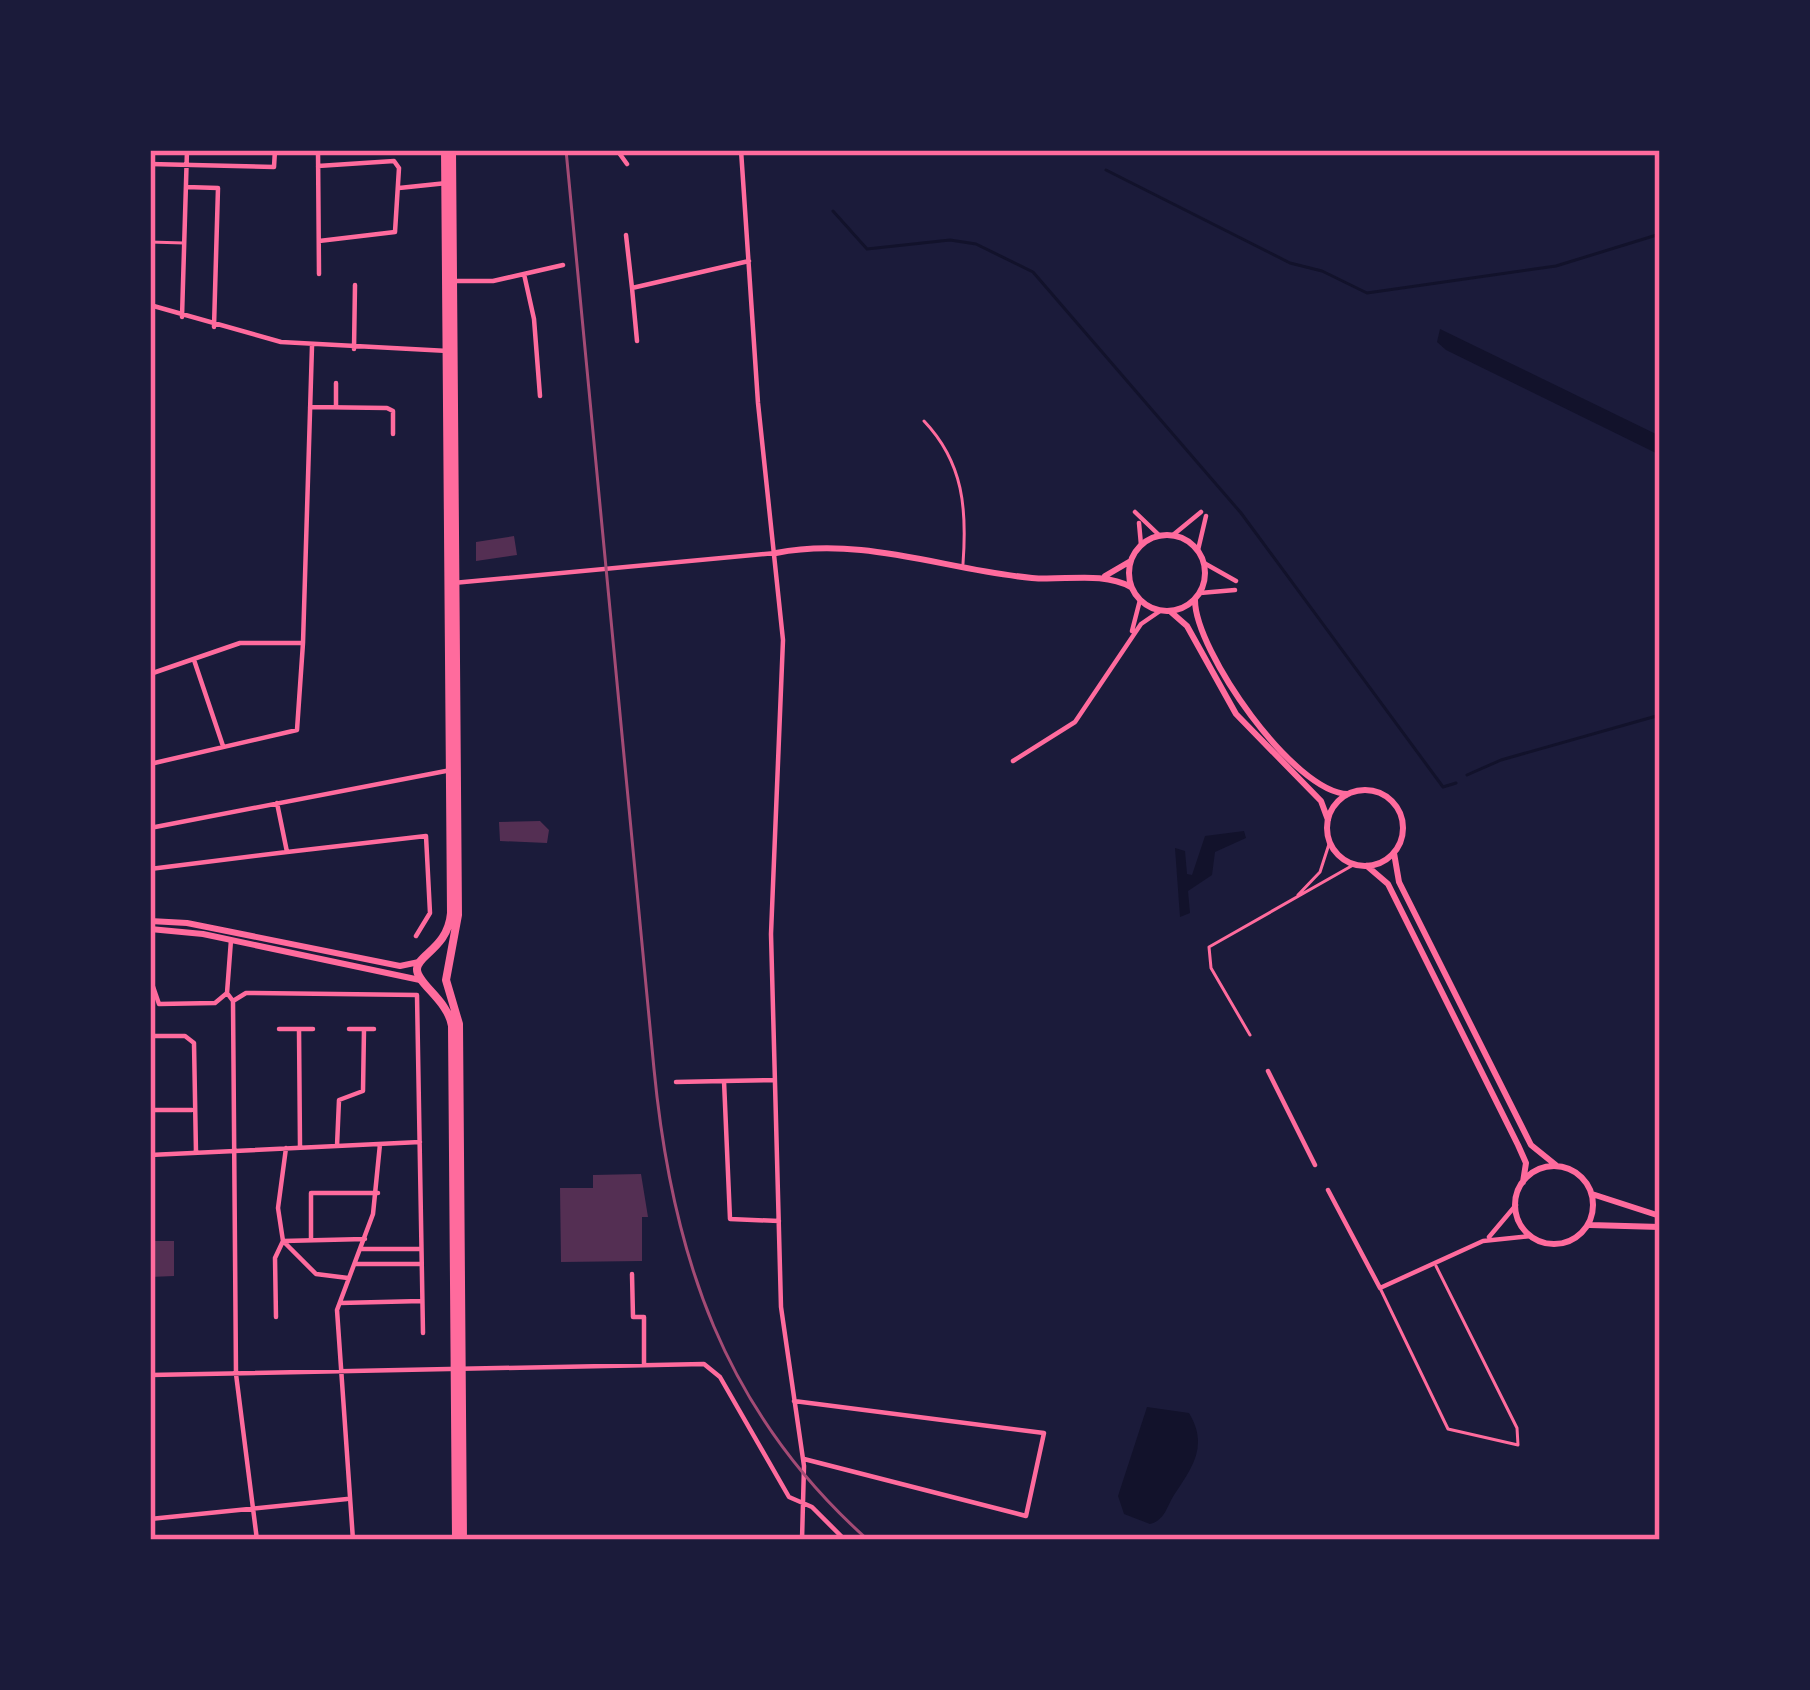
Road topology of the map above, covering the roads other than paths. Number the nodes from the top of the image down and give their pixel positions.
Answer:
1 (187, 150) edge
2 (275, 150) edge
3 (318, 150) edge
4 (448, 150) edge
5 (617, 150) edge
6 (741, 150) edge
7 (150, 164) edge
8 (627, 164) dead end
9 (186, 165) junction
10 (318, 166) junction
11 (449, 183) junction
12 (185, 188) junction
13 (399, 188) junction
14 (626, 235) dead end
15 (150, 242) edge
16 (319, 242) junction
17 (184, 243) junction
18 (748, 261) junction
19 (563, 266) dead end
20 (319, 274) dead end
21 (524, 274) junction
22 (449, 281) junction
23 (355, 285) dead end
24 (632, 288) junction
25 (150, 305) edge
26 (182, 317) junction
27 (214, 327) junction
28 (637, 341) dead end
29 (312, 346) junction
30 (354, 349) junction
31 (450, 351) junction
32 (336, 383) dead end
33 (541, 396) dead end
34 (310, 407) junction
35 (336, 407) junction
36 (925, 421) dead end
37 (393, 434) dead end
38 (1160, 536) junction
39 (1173, 536) junction
40 (1141, 545) junction
41 (1198, 550) junction
42 (776, 554) junction
43 (1132, 559) junction
44 (1204, 563) junction
45 (963, 566) junction
46 (1090, 579) junction
47 (452, 584) junction
48 (1132, 586) junction
49 (1198, 597) junction
50 (1140, 600) junction
51 (1160, 611) junction
52 (1171, 612) junction
53 (1127, 642) junction
54 (303, 644) junction
55 (194, 659) junction
56 (150, 674) edge
57 (224, 746) junction
58 (1013, 761) dead end
59 (150, 764) edge
60 (453, 769) junction
61 (1348, 794) junction
62 (277, 803) junction
63 (1328, 820) junction
64 (150, 828) edge
65 (1330, 842) junction
66 (287, 851) junction
67 (1394, 853) junction
68 (1355, 864) junction
69 (1367, 866) junction
70 (150, 869) edge
71 (1293, 900) junction
72 (150, 925) edge
73 (416, 935) dead end
74 (232, 940) junction
75 (433, 953) junction
76 (447, 960) junction
77 (419, 962) junction
78 (150, 978) edge
79 (420, 980) junction
80 (446, 980) junction
81 (430, 986) junction
82 (227, 993) junction
83 (233, 1000) junction
84 (279, 1029) dead end
85 (299, 1029) junction
86 (349, 1029) dead end
87 (364, 1029) junction
88 (374, 1029) dead end
89 (313, 1030) dead end
90 (1250, 1035) dead end
91 (150, 1036) edge
92 (1268, 1071) dead end
93 (774, 1080) junction
94 (724, 1081) junction
95 (676, 1082) dead end
96 (195, 1109) junction
97 (150, 1110) edge
98 (421, 1142) junction
99 (380, 1144) junction
100 (337, 1146) junction
101 (300, 1147) junction
102 (286, 1148) junction
103 (234, 1150) junction
104 (150, 1152) edge
105 (196, 1153) junction
106 (1315, 1165) dead end
107 (1557, 1166) junction
108 (1523, 1182) junction
109 (1328, 1190) dead end
110 (379, 1193) junction
111 (1592, 1194) junction
112 (1516, 1205) junction
113 (1660, 1216) edge
114 (778, 1221) junction
115 (1587, 1226) junction
116 (1660, 1227) edge
117 (1531, 1236) junction
118 (311, 1239) junction
119 (365, 1239) junction
120 (284, 1241) junction
121 (1483, 1241) junction
122 (361, 1249) junction
123 (422, 1249) junction
124 (355, 1264) junction
125 (421, 1264) junction
126 (1435, 1264) junction
127 (632, 1274) dead end
128 (349, 1279) junction
129 (1380, 1288) junction
130 (422, 1301) junction
131 (340, 1303) junction
132 (276, 1317) dead end
133 (423, 1333) dead end
134 (644, 1364) junction
135 (456, 1368) junction
136 (338, 1370) junction
137 (236, 1373) junction
138 (150, 1375) edge
139 (794, 1400) junction
140 (803, 1459) junction
141 (349, 1498) junction
142 (802, 1503) junction
143 (253, 1508) junction
144 (150, 1519) edge
145 (257, 1540) edge
146 (352, 1540) edge
147 (459, 1540) edge
148 (802, 1540) edge
149 (845, 1540) edge

1 - 9 street
2 - 9 street
3 - 10 street
4 - 11 main road
5 - 8 street
6 - 18 street
7 - 9 street
9 - 12 street
10 - 13 street
10 - 16 street
11 - 13 street
11 - 22 main road
12 - 17 street
12 - 27 street
13 - 16 street
14 - 24 street
15 - 17 lane
16 - 20 street
17 - 26 street
18 - 24 street
18 - 42 street
19 - 21 street
21 - 22 street
21 - 33 street
22 - 31 main road
23 - 30 street
24 - 28 street
25 - 26 street
26 - 27 street
27 - 29 street
29 - 30 street
29 - 34 street
30 - 31 street
31 - 47 main road
32 - 35 street
34 - 35 street
34 - 54 street
35 - 37 street
36 - 45 lane
38 - 39 street
38 - 40 street
38 - 40 street
39 - 41 street
39 - 41 street
40 - 43 street
41 - 44 street
42 - 45 street
42 - 47 street
42 - 93 street
43 - 46 street
43 - 48 street
44 - 49 street
44 - 49 street
45 - 46 street
46 - 48 street
47 - 60 main road
48 - 50 street
49 - 52 street
49 - 61 street
50 - 51 street
50 - 53 street
51 - 52 street
51 - 53 street
52 - 63 street
53 - 58 street
54 - 55 street
54 - 57 street
55 - 56 street
55 - 57 street
57 - 59 street
60 - 62 street
60 - 75 main road
60 - 76 main road
61 - 63 street
61 - 67 street
62 - 64 street
62 - 66 street
63 - 65 street
65 - 68 street
65 - 71 lane
66 - 70 street
66 - 73 street
67 - 69 street
67 - 107 street
68 - 69 street
68 - 71 lane
69 - 108 street
71 - 90 lane
72 - 74 street
72 - 77 street
74 - 79 street
74 - 82 street
75 - 76 main road
75 - 77 main road
76 - 80 main road
77 - 79 main road
78 - 82 street
79 - 81 main road
80 - 81 main road
80 - 135 main road
81 - 135 main road
82 - 83 street
83 - 98 street
83 - 103 street
84 - 85 street
85 - 89 street
85 - 101 street
86 - 87 street
87 - 88 street
87 - 100 street
91 - 96 street
92 - 106 street
93 - 94 street
93 - 114 street
94 - 95 street
94 - 114 street
96 - 97 street
96 - 105 street
98 - 99 street
98 - 123 street
99 - 100 street
99 - 110 street
100 - 101 street
101 - 102 street
102 - 103 street
102 - 120 street
103 - 105 street
103 - 137 street
104 - 105 street
107 - 108 street
107 - 111 street
108 - 112 street
109 - 129 street
110 - 118 street
110 - 119 street
111 - 113 street
111 - 115 street
112 - 117 street
112 - 121 street
114 - 139 street
115 - 116 street
115 - 117 street
117 - 121 street
118 - 119 street
118 - 120 street
119 - 122 street
120 - 128 street
120 - 132 street
121 - 126 street
122 - 123 street
122 - 124 street
123 - 125 street
124 - 125 street
124 - 128 street
125 - 130 street
126 - 129 street
126 - 129 lane
127 - 134 street
128 - 131 street
130 - 131 street
130 - 133 street
131 - 136 street
134 - 135 street
134 - 142 street
135 - 136 street
135 - 147 main road
136 - 137 street
136 - 141 street
137 - 138 street
137 - 143 street
139 - 140 street
139 - 140 street
140 - 142 street
141 - 143 street
141 - 146 street
142 - 148 street
142 - 149 street
143 - 144 street
143 - 145 street

